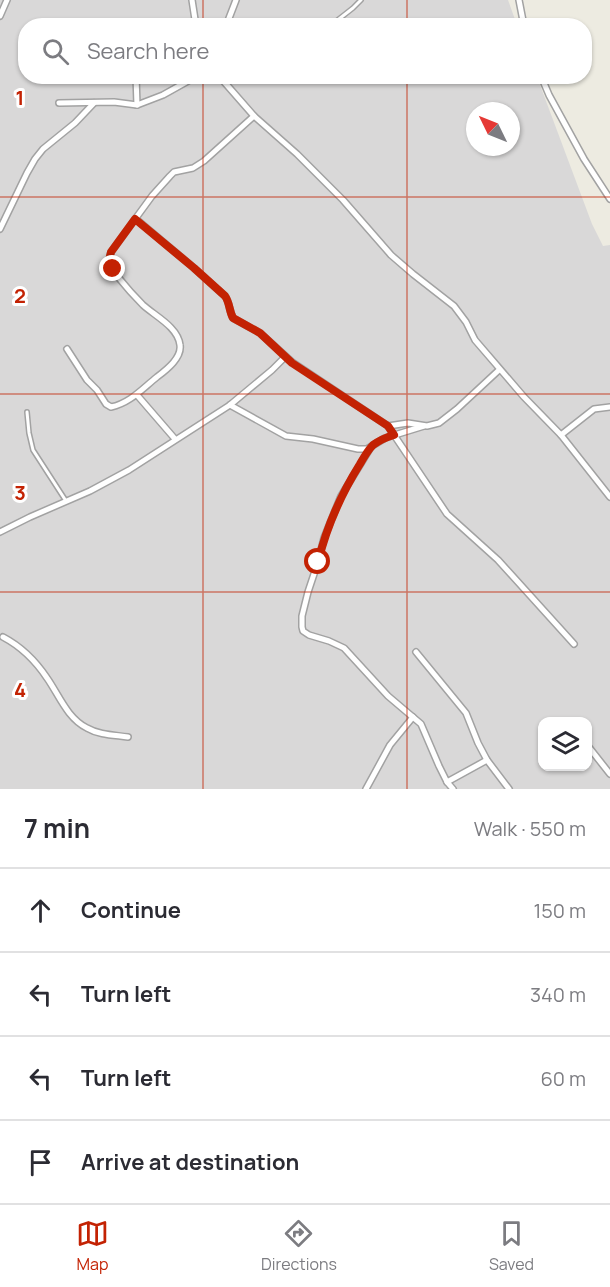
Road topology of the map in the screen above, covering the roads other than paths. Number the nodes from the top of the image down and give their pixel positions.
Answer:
1 (7, 0) edge
2 (192, 0) edge
3 (236, 0) edge
4 (361, 0) edge
5 (519, 0) edge
6 (0, 16) edge
7 (195, 18) edge
8 (229, 18) edge
9 (340, 18) edge
10 (522, 18) edge
11 (137, 84) edge
12 (183, 84) edge
13 (226, 84) edge
14 (545, 84) edge
15 (59, 103) dead end
16 (94, 103) junction
17 (138, 105) junction
18 (254, 116) junction
19 (610, 199) edge
20 (135, 219) junction
21 (0, 229) edge
22 (67, 349) dead end
23 (285, 357) junction
24 (499, 370) junction
25 (137, 395) junction
26 (230, 405) junction
27 (610, 407) edge
28 (27, 412) dead end
29 (388, 426) junction
30 (427, 426) junction
31 (394, 435) junction
32 (561, 435) junction
33 (175, 439) junction
34 (370, 447) junction
35 (610, 497) edge
36 (66, 501) junction
37 (0, 532) edge
38 (1, 637) edge
39 (574, 644) dead end
40 (416, 652) dead end
41 (413, 717) junction
42 (128, 737) dead end
43 (592, 751) edge
44 (487, 760) junction
45 (610, 774) edge
46 (447, 782) junction
47 (366, 789) edge
48 (453, 789) edge
49 (509, 789) edge

1 - 6 street
2 - 7 street
3 - 8 street
4 - 9 lane
5 - 10 street
11 - 17 street
12 - 17 street
13 - 18 street
14 - 19 street
15 - 16 street
16 - 17 street
16 - 21 street
18 - 20 street
18 - 24 street
20 - 23 street
20 - 25 street
22 - 25 street
23 - 26 street
23 - 29 street
24 - 30 street
24 - 32 street
25 - 33 street
26 - 33 street
26 - 34 street
27 - 32 street
28 - 36 lane
29 - 30 street
29 - 31 street
30 - 31 street
31 - 34 street
31 - 39 street
32 - 35 street
33 - 36 street
34 - 41 street
36 - 37 street
38 - 42 street
40 - 44 street
41 - 46 street
41 - 47 street
43 - 45 street
44 - 46 street
44 - 49 street
46 - 48 street

